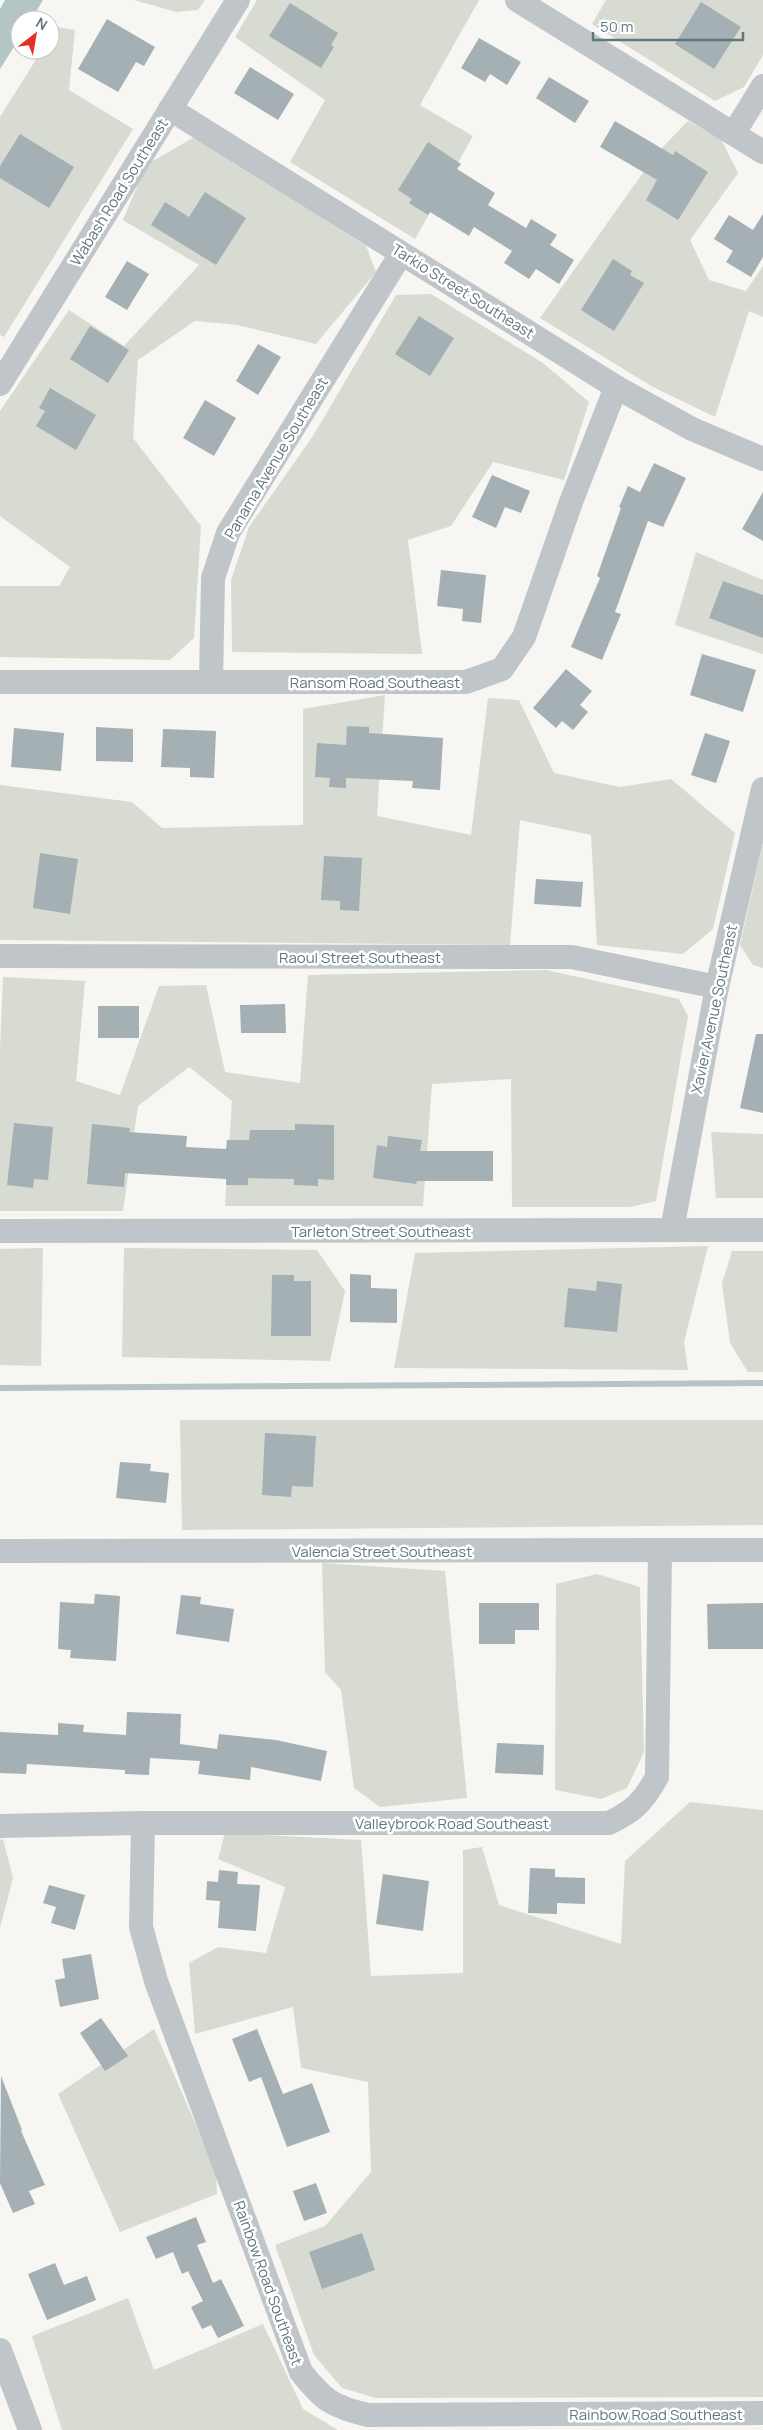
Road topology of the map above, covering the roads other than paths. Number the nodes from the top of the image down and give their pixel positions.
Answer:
1 (238, 0) edge
2 (517, 0) edge
3 (763, 86) edge
4 (170, 109) junction
5 (734, 133) junction
6 (763, 152) edge
7 (401, 254) junction
8 (0, 384) edge
9 (616, 387) junction
10 (763, 459) edge
11 (0, 682) edge
12 (211, 682) junction
13 (763, 789) edge
14 (0, 956) edge
15 (717, 987) junction
16 (672, 1230) junction
17 (763, 1230) edge
18 (0, 1231) edge
19 (763, 1550) edge
20 (0, 1551) edge
21 (660, 1551) junction
22 (143, 1823) junction
23 (0, 1826) edge
24 (0, 2350) edge
25 (763, 2413) edge
26 (30, 2430) edge

1 - 4 street, Wabash Road Southeast
2 - 5 street
3 - 5 street
4 - 7 street, Tarkio Street Southeast
4 - 8 street, Wabash Road Southeast
5 - 6 street
7 - 9 street, Tarkio Street Southeast
7 - 12 street, Panama Avenue Southeast
9 - 10 street, Tarkio Street Southeast
9 - 12 street, Ransom Road Southeast
11 - 12 street, Ransom Road Southeast
13 - 15 street, Xavier Avenue Southeast
14 - 15 street, Raoul Street Southeast
15 - 16 street, Xavier Avenue Southeast
16 - 17 street, Tarleton Street Southeast
16 - 18 street, Tarleton Street Southeast
19 - 21 street, Valencia Street Southeast
20 - 21 street, Valencia Street Southeast
21 - 22 street, Valleybrook Road Southeast
22 - 23 street, Valleybrook Road Southeast
22 - 25 street, Rainbow Road Southeast
24 - 26 street

